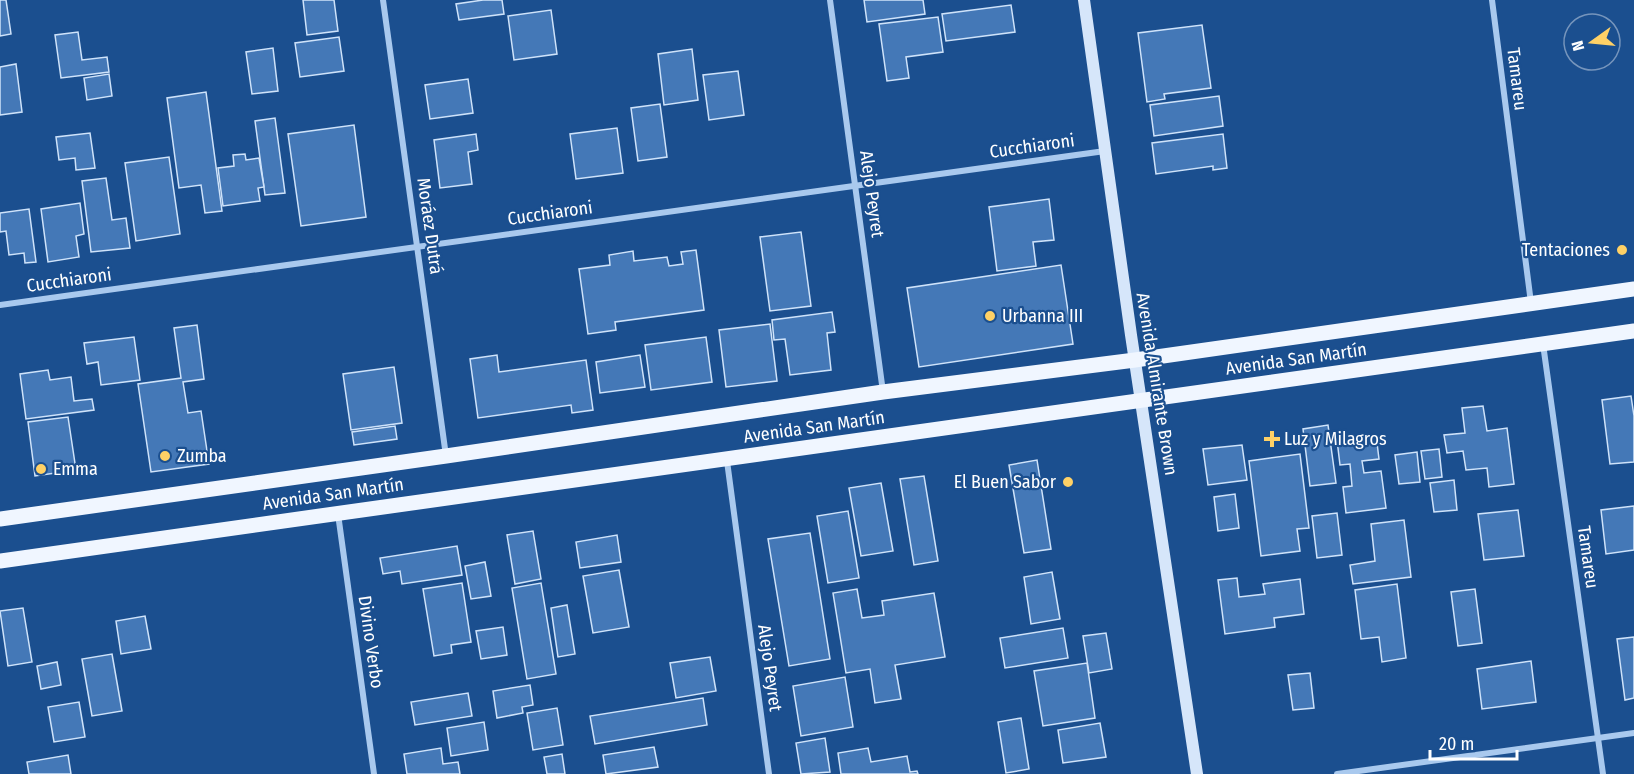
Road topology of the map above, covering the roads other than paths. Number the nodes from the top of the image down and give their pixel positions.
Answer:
1 (383, 0) edge
2 (830, 0) edge
3 (1084, 0) edge
4 (1492, 0) edge
5 (1105, 151) junction
6 (855, 186) junction
7 (417, 246) junction
8 (1634, 289) edge
9 (1531, 304) junction
10 (0, 305) edge
11 (1634, 331) edge
12 (1543, 344) junction
13 (1135, 360) junction
14 (883, 392) junction
15 (1142, 401) junction
16 (446, 456) junction
17 (726, 460) junction
18 (338, 513) junction
19 (0, 519) edge
20 (0, 561) edge
21 (1634, 733) edge
22 (1598, 738) junction
23 (374, 774) edge
24 (769, 774) edge
25 (1197, 774) edge
26 (1337, 774) edge
27 (1603, 774) edge

1 - 7 street, Moráez Dutrá
2 - 6 street, Alejo Peyret
3 - 5 main road, Avenida Almirante Brown
4 - 9 street, Tamareu
5 - 6 street, Cucchiaroni
5 - 13 main road, Avenida Almirante Brown
6 - 7 street, Cucchiaroni
6 - 14 street, Alejo Peyret
7 - 10 street, Cucchiaroni
7 - 16 street, Moráez Dutrá
8 - 9 main road, Avenida San Martín
9 - 13 main road, Avenida San Martín
11 - 12 main road, Avenida San Martín
12 - 15 main road, Avenida San Martín
12 - 22 street, Tamareu
13 - 14 main road, Avenida San Martín
13 - 15 main road, Avenida Almirante Brown
14 - 16 main road, Avenida San Martín
15 - 17 main road, Avenida San Martín
15 - 25 main road, Avenida Almirante Brown
16 - 19 main road, Avenida San Martín
17 - 18 main road, Avenida San Martín
17 - 24 street, Alejo Peyret
18 - 20 main road, Avenida San Martín
18 - 23 street, Divino Verbo
21 - 22 street
22 - 26 street
22 - 27 street, Tamareu

